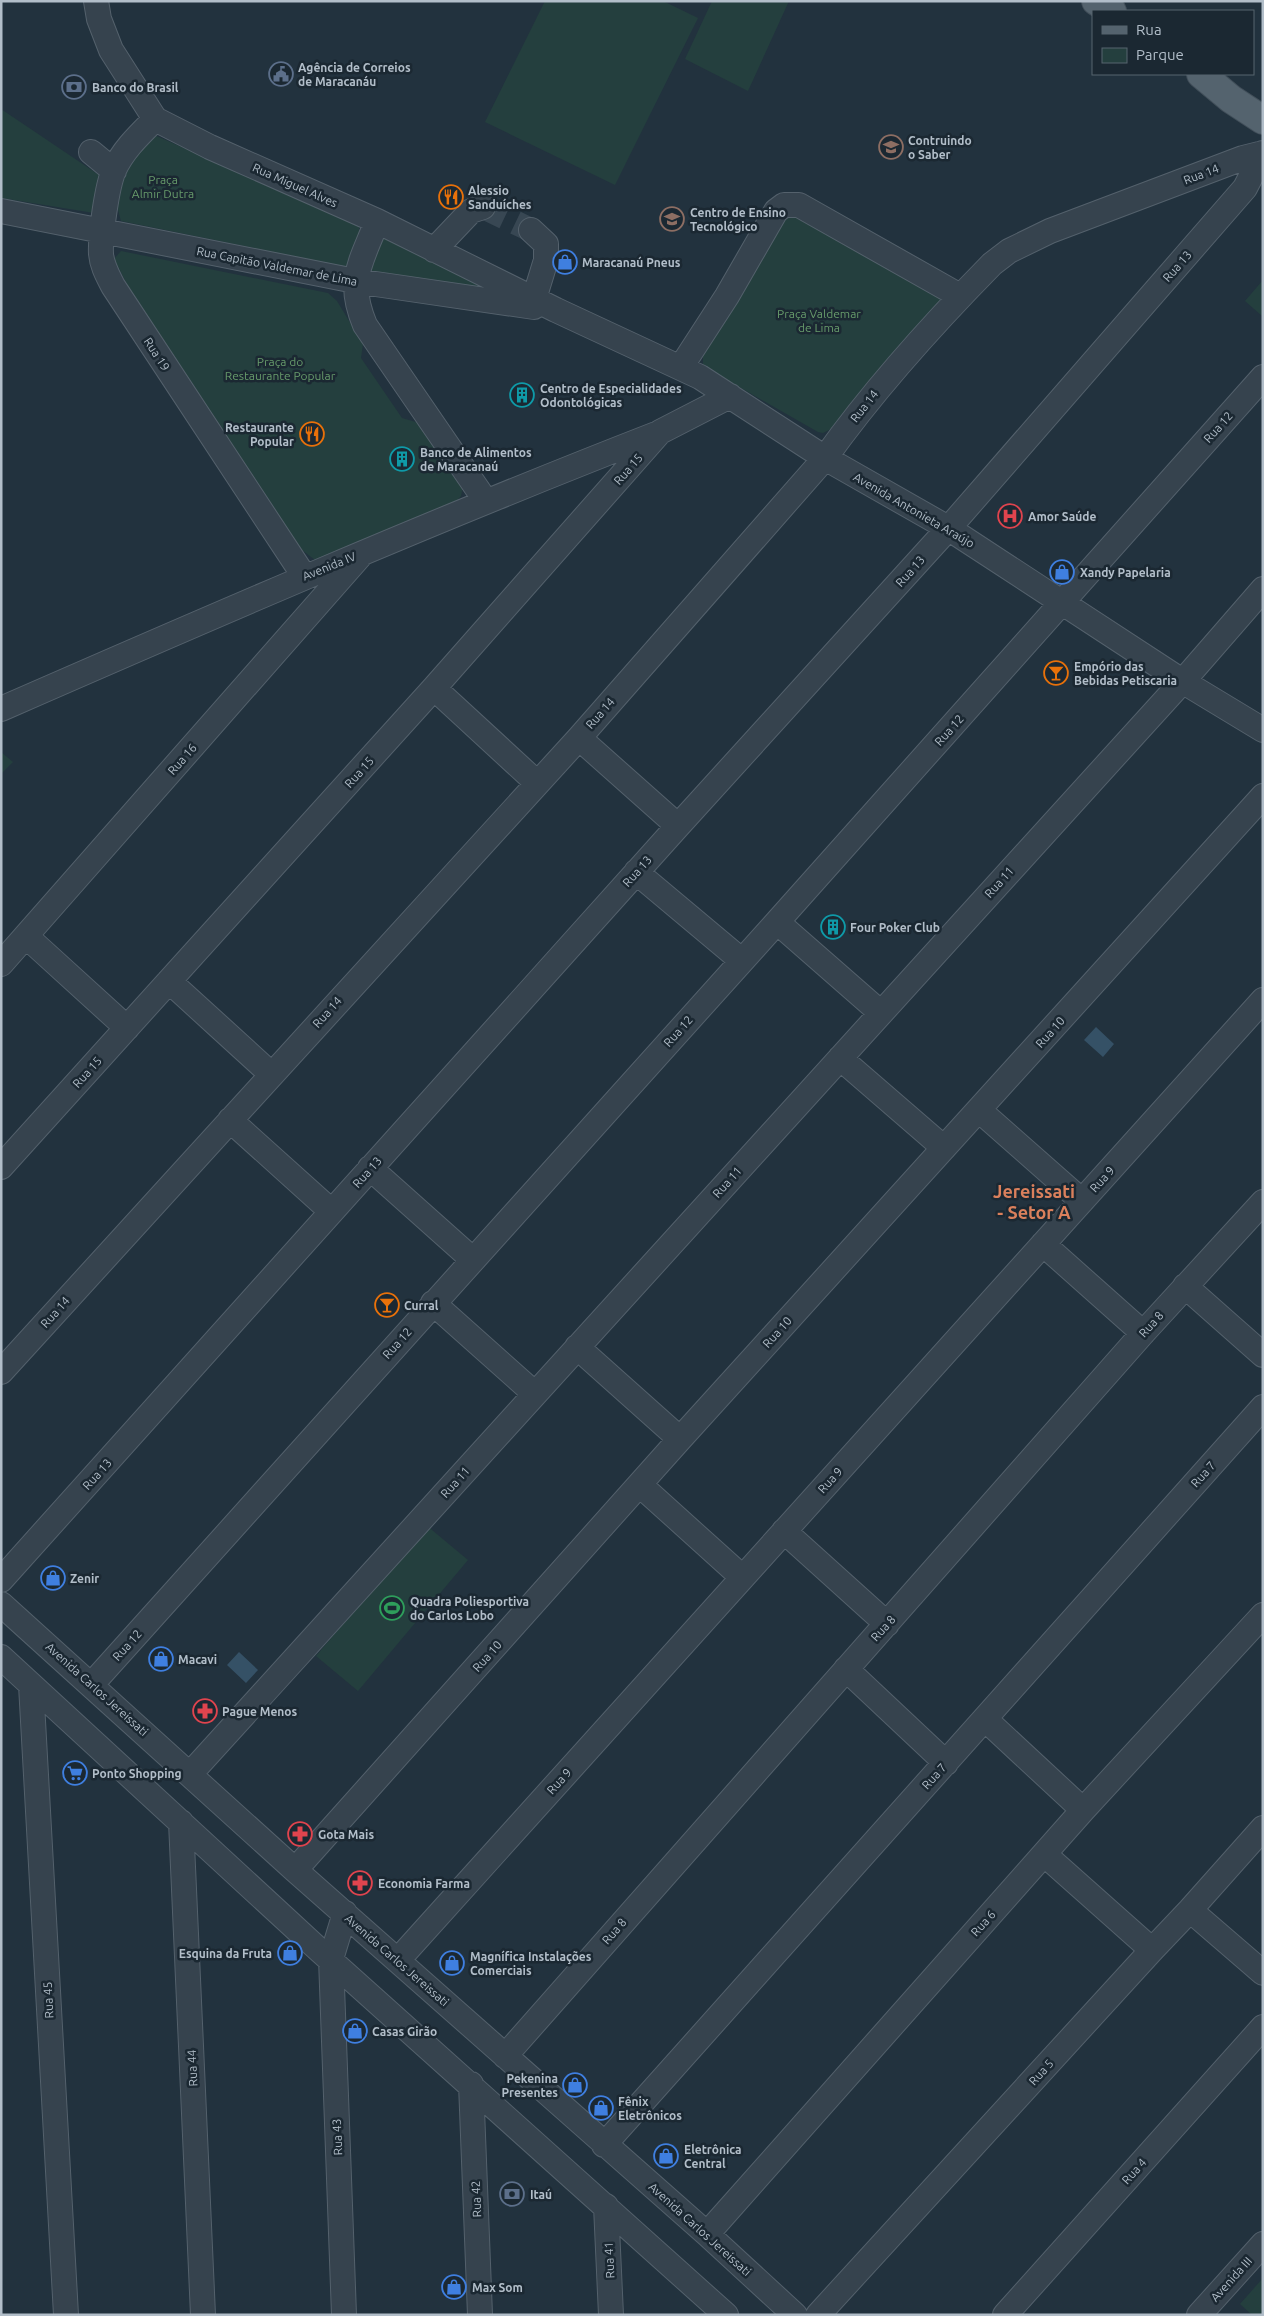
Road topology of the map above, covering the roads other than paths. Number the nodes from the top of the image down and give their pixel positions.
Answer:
1 (96, 1) edge
2 (1203, 75) edge
3 (1263, 97) edge
4 (155, 119) junction
5 (1263, 120) edge
6 (91, 152) dead end
7 (1263, 153) edge
8 (114, 171) junction
9 (484, 207) dead end
10 (1, 211) edge
11 (377, 221) junction
12 (531, 230) tunnel mouth
13 (103, 232) junction
14 (434, 250) junction
15 (355, 281) junction
16 (960, 296) junction
17 (534, 300) junction
18 (556, 310) junction
19 (681, 367) junction
20 (1263, 377) edge
21 (730, 396) junction
22 (660, 432) junction
23 (825, 458) junction
24 (485, 500) junction
25 (948, 528) junction
26 (362, 553) junction
27 (304, 576) junction
28 (1263, 589) edge
29 (1062, 602) junction
30 (1182, 681) junction
31 (434, 688) junction
32 (1, 709) edge
33 (1263, 730) edge
34 (578, 738) junction
35 (536, 782) junction
36 (1263, 796) edge
37 (678, 826) junction
38 (636, 872) junction
39 (776, 922) junction
40 (27, 936) junction
41 (741, 960) junction
42 (1, 964) edge
43 (170, 981) junction
44 (1263, 1000) edge
45 (880, 1013) junction
46 (127, 1028) junction
47 (840, 1058) junction
48 (271, 1074) junction
49 (980, 1111) junction
50 (230, 1120) junction
51 (944, 1148) junction
52 (1, 1167) edge
53 (370, 1168) junction
54 (1082, 1201) junction
55 (1263, 1202) edge
56 (332, 1211) junction
57 (1044, 1244) junction
58 (472, 1259) junction
59 (1186, 1286) junction
60 (433, 1302) junction
61 (1143, 1333) junction
62 (577, 1347) junction
63 (1263, 1355) edge
64 (1, 1372) edge
65 (535, 1394) junction
66 (1258, 1421) edge
67 (680, 1439) junction
68 (640, 1485) junction
69 (784, 1532) junction
70 (742, 1577) junction
71 (1, 1580) edge
72 (1, 1604) edge
73 (1263, 1615) edge
74 (887, 1624) junction
75 (1, 1658) edge
76 (846, 1670) junction
77 (31, 1684) junction
78 (92, 1684) junction
79 (985, 1719) junction
80 (946, 1762) junction
81 (190, 1774) junction
82 (1083, 1810) junction
83 (180, 1822) junction
84 (1263, 1828) edge
85 (1044, 1854) junction
86 (295, 1870) junction
87 (1190, 1910) junction
88 (345, 1913) junction
89 (1152, 1950) junction
90 (331, 1959) junction
91 (398, 1960) junction
92 (1263, 1973) edge
93 (1258, 2041) edge
94 (504, 2056) junction
95 (471, 2084) junction
96 (604, 2145) junction
97 (606, 2206) junction
98 (707, 2234) junction
99 (1263, 2244) edge
100 (66, 2315) edge
101 (203, 2315) edge
102 (344, 2315) edge
103 (480, 2315) edge
104 (611, 2315) edge
105 (726, 2315) edge
106 (795, 2315) edge
107 (818, 2315) edge
108 (1005, 2315) edge
109 (1199, 2315) edge

1 - 4 street
2 - 3 main road
2 - 5 main road
4 - 8 street, Rua 19
4 - 11 street, Rua Miguel Alves
6 - 8 street
7 - 16 street, Rua 14
7 - 25 street, Rua 13
8 - 13 street, Rua 19
9 - 14 street
10 - 13 street, Rua Capitão Valdemar de Lima
11 - 14 street, Rua Miguel Alves
11 - 15 street
12 - 17 street
13 - 15 street, Rua Capitão Valdemar de Lima
13 - 27 street, Rua 19
14 - 17 street, Rua Miguel Alves
15 - 18 street, Rua Capitão Valdemar de Lima
15 - 24 street
16 - 19 street
16 - 23 street, Rua 14
17 - 18 street, Rua Miguel Alves
18 - 19 street, Avenida Antonieta Araújo
19 - 21 street, Avenida Antonieta Araújo
20 - 29 street, Rua 12
21 - 22 street, Rua 15
21 - 23 street, Avenida Antonieta Araújo
22 - 24 street, Avenida IV
22 - 31 street, Rua 15
23 - 25 street, Avenida Antonieta Araújo
23 - 34 street, Rua 14
24 - 26 street, Avenida IV
25 - 29 street, Avenida Antonieta Araújo
25 - 37 street, Rua 13
26 - 27 street, Avenida IV
26 - 40 street, Rua 16
27 - 32 street, Avenida IV
28 - 30 street, Rua 11
29 - 30 street, Avenida Antonieta Araújo
29 - 39 street, Rua 12
30 - 33 street, Avenida Antonieta Araújo
30 - 45 street, Rua 11
31 - 35 street
31 - 43 street, Rua 15
34 - 35 street, Rua 14
34 - 37 street
35 - 48 street, Rua 14
36 - 49 street, Rua 10
37 - 38 street, Rua 13
38 - 41 street
38 - 53 street, Rua 13
39 - 41 street, Rua 12
39 - 45 street
40 - 42 street, Rua 16
40 - 46 street
41 - 58 street, Rua 12
43 - 46 street, Rua 15
43 - 48 street
44 - 54 street, Rua 9
45 - 47 street, Rua 11
46 - 52 street, Rua 15
47 - 51 street
47 - 62 street, Rua 11
48 - 50 street, Rua 14
49 - 51 street, Rua 10
49 - 54 street
50 - 56 street
50 - 64 street, Rua 14
51 - 67 street, Rua 10
53 - 56 street, Rua 13
53 - 58 street
54 - 57 street, Rua 9
55 - 59 street, Rua 8
56 - 71 street, Rua 13
57 - 61 street
57 - 69 street, Rua 9
58 - 60 street, Rua 12
59 - 61 street, Rua 8
59 - 63 street
60 - 65 street
60 - 78 street, Rua 12
61 - 74 street, Rua 8
62 - 65 street, Rua 11
62 - 67 street
65 - 81 street, Rua 11
66 - 79 street, Rua 7
67 - 68 street, Rua 10
68 - 70 street
68 - 86 street, Rua 10
69 - 70 street, Rua 9
69 - 74 street
70 - 91 street, Rua 9
72 - 78 street, Avenida Carlos Jereissati
73 - 82 street, Rua 6
74 - 76 street, Rua 8
75 - 77 street
76 - 80 street
76 - 94 street, Rua 8
77 - 83 street
77 - 100 street, Rua 45
78 - 81 street, Avenida Carlos Jereissati
79 - 80 street, Rua 7
79 - 82 street
80 - 96 street, Rua 7
81 - 86 street, Avenida Carlos Jereissati
82 - 85 street, Rua 6
83 - 90 street
83 - 101 street, Rua 44
84 - 87 street, Rua 5
85 - 89 street
85 - 98 street, Rua 6
86 - 88 street, Avenida Carlos Jereissati
87 - 89 street, Rua 5
87 - 92 street
88 - 90 street, Rua 43
88 - 91 street, Avenida Carlos Jereissati
89 - 107 street, Rua 5
90 - 95 street
90 - 102 street, Rua 43
91 - 94 street, Avenida Carlos Jereissati
93 - 108 street, Rua 4
94 - 96 street, Avenida Carlos Jereissati
95 - 97 street
95 - 103 street, Rua 42
96 - 98 street, Avenida Carlos Jereissati
97 - 104 street, Rua 41
97 - 105 street
98 - 106 street, Avenida Carlos Jereissati
99 - 109 street, Avenida III

